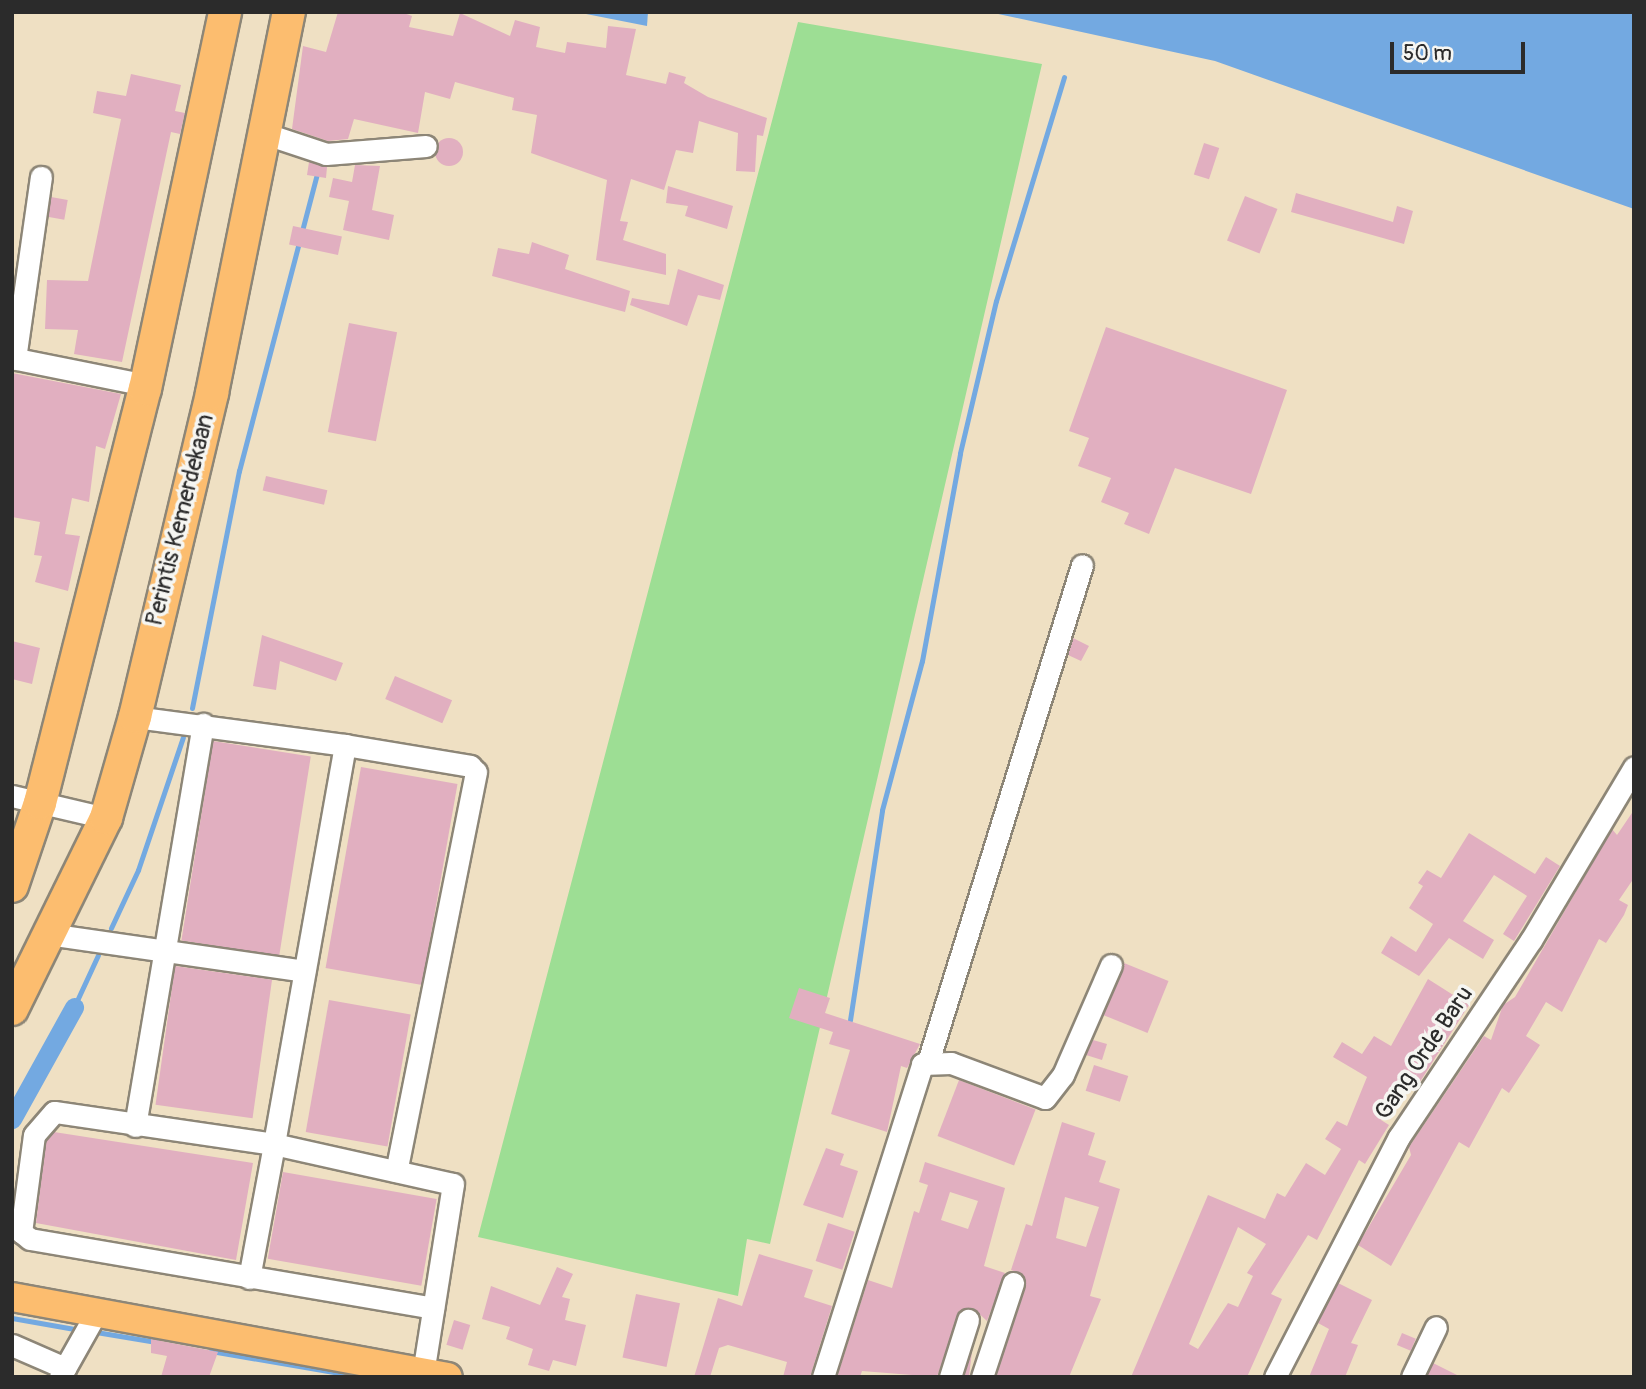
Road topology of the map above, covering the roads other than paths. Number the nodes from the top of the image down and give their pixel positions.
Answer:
1 (225, 12) edge
2 (289, 12) edge
3 (266, 119) junction
4 (426, 146) dead end
5 (41, 177) dead end
6 (13, 358) edge
7 (146, 385) junction
8 (1082, 565) dead end
9 (135, 717) junction
10 (203, 724) junction
11 (345, 745) junction
12 (1634, 768) edge
13 (26, 800) edge
14 (106, 818) junction
15 (12, 886) edge
16 (48, 934) junction
17 (161, 950) junction
18 (1111, 965) dead end
19 (304, 971) junction
20 (12, 1009) edge
21 (928, 1062) junction
22 (135, 1126) junction
23 (274, 1144) junction
24 (396, 1171) junction
25 (249, 1278) junction
26 (1013, 1283) dead end
27 (12, 1297) edge
28 (433, 1308) junction
29 (95, 1315) junction
30 (968, 1320) dead end
31 (1436, 1327) dead end
32 (12, 1345) edge
33 (62, 1372) edge
34 (436, 1375) edge
35 (823, 1377) edge
36 (950, 1377) edge
37 (982, 1377) edge
38 (1275, 1377) edge
39 (1412, 1377) edge

1 - 7 highway
2 - 3 highway, Perintis Kemerdekaan
3 - 4 street
3 - 9 highway, Perintis Kemerdekaan
5 - 6 street
6 - 7 street
7 - 13 highway
8 - 21 street
9 - 10 street
9 - 14 highway, Perintis Kemerdekaan
10 - 11 street
10 - 17 street
11 - 19 street
11 - 24 street
12 - 38 street, Gang Orde Baru
13 - 14 street
13 - 15 highway
14 - 16 highway, Perintis Kemerdekaan
16 - 17 street
16 - 20 highway, Perintis Kemerdekaan
17 - 19 street
17 - 22 street
18 - 21 street
19 - 23 street
21 - 35 street
22 - 23 street
22 - 25 street
23 - 24 street
23 - 25 street
24 - 28 street
25 - 28 street
26 - 37 street
27 - 29 main road
28 - 34 street
29 - 33 street
29 - 34 main road
30 - 36 street
31 - 39 street
32 - 33 street

